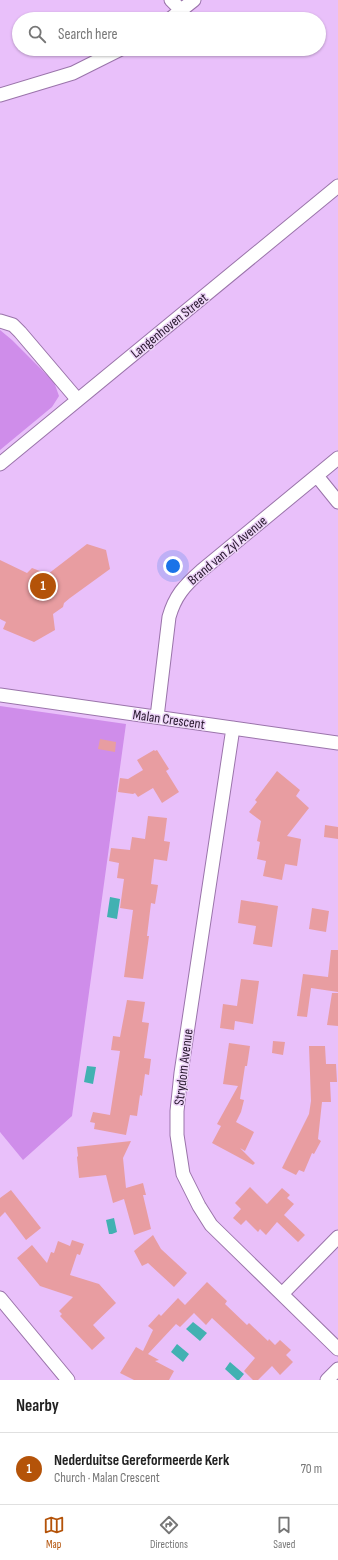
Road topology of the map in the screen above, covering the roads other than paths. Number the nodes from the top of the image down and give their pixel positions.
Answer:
1 (171, 0) edge
2 (194, 0) edge
3 (182, 10) junction
4 (179, 12) edge
5 (107, 56) edge
6 (0, 95) edge
7 (338, 186) edge
8 (0, 321) edge
9 (77, 399) junction
10 (338, 458) edge
11 (0, 464) edge
12 (317, 476) junction
13 (338, 502) edge
14 (0, 695) edge
15 (157, 717) junction
16 (234, 728) junction
17 (338, 743) edge
18 (338, 1237) edge
19 (283, 1293) junction
20 (0, 1298) edge
21 (338, 1349) edge
22 (338, 1369) edge
23 (68, 1380) edge
24 (327, 1380) edge

1 - 3 street
2 - 3 street
3 - 4 street
5 - 6 street
7 - 9 street, Langenhoven Street
8 - 9 street
9 - 11 street, Langenhoven Street
10 - 12 street, Brand van Zyl Avenue
12 - 13 street
12 - 15 street, Brand van Zyl Avenue
14 - 15 street, Malan Crescent
15 - 16 street, Malan Crescent
16 - 17 street, Malan Crescent
16 - 19 street, Strydom Avenue
18 - 19 street
19 - 21 street, Strydom Avenue
20 - 23 street
22 - 24 street

